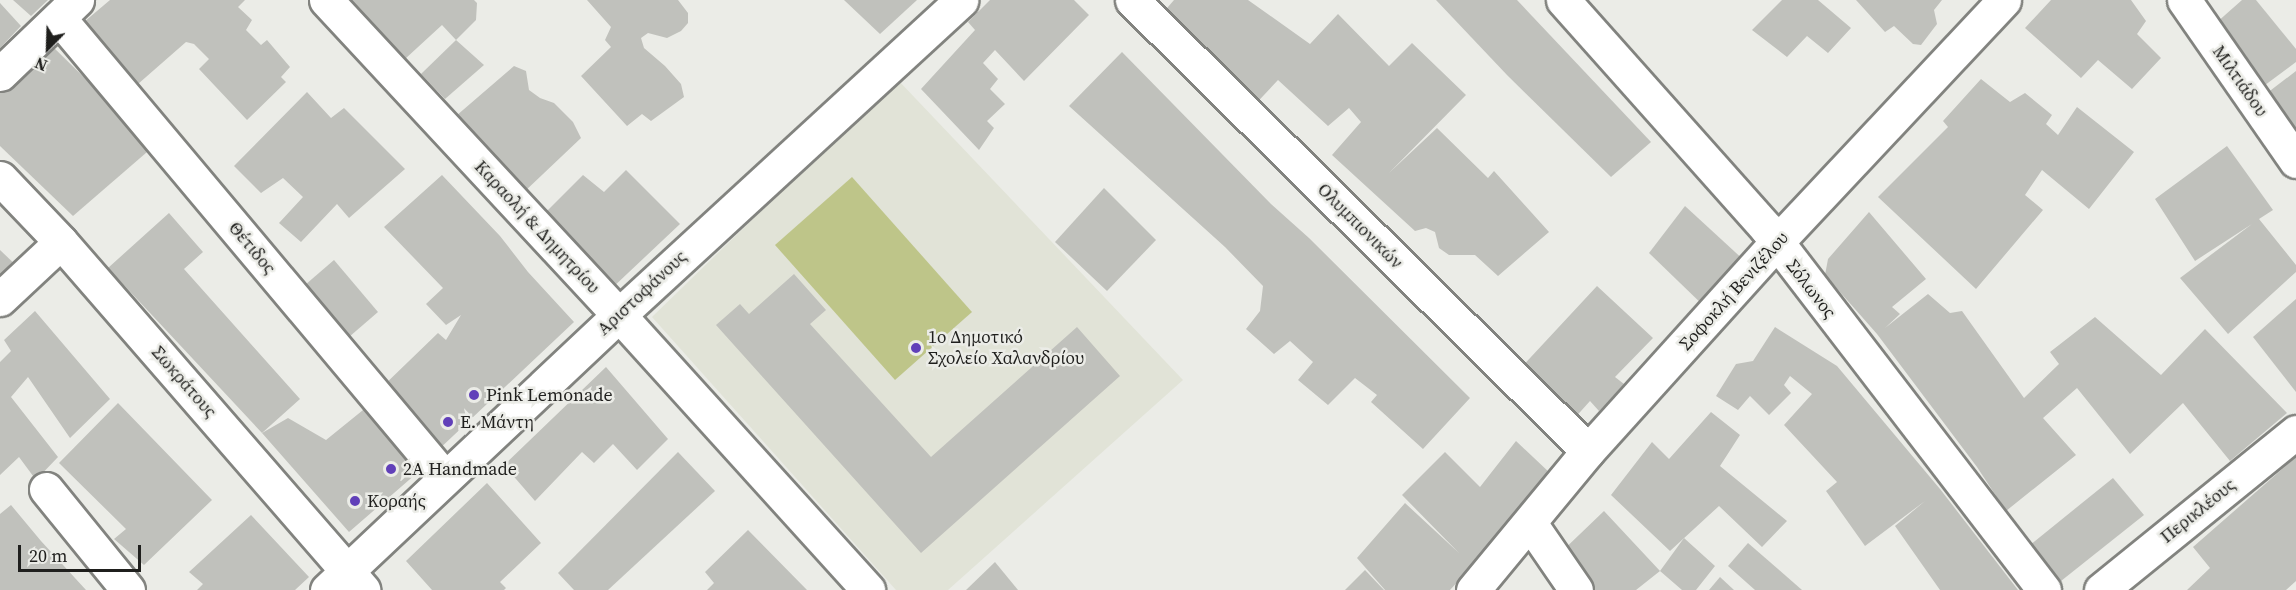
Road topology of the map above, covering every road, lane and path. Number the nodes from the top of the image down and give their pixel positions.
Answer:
1 (326, 0) edge
2 (961, 0) edge
3 (1132, 0) edge
4 (1563, 0) edge
5 (2004, 0) edge
6 (2184, 0) edge
7 (68, 9) edge
8 (0, 74) edge
9 (2296, 161) edge
10 (0, 178) edge
11 (61, 242) junction
12 (1776, 243) junction
13 (0, 299) edge
14 (619, 315) junction
15 (2296, 432) edge
16 (1588, 452) junction
17 (445, 478) junction
18 (46, 489) dead end
19 (1530, 524) junction
20 (346, 583) edge
21 (128, 590) edge
22 (868, 590) edge
23 (1473, 590) edge
24 (1576, 590) edge
25 (2044, 590) edge
26 (2101, 590) edge

1 - 14 street, Καραολή & Δημητρίου
2 - 14 street, Αριστοφάνους
3 - 16 street, Ολυμπιονικών
4 - 12 street, Σόλωνος
5 - 12 street, Σοφοκλή Βενιζέλου
6 - 9 street, Μιλτιάδου
7 - 8 street
7 - 17 street, Θέτιδος
10 - 11 street, Σωκράτους
11 - 13 street
11 - 20 street, Σωκράτους
12 - 16 street, Σοφοκλή Βενιζέλου
12 - 25 street, Σόλωνος
14 - 17 street, Αριστοφάνους
14 - 22 street, Καραολή & Δημητρίου
15 - 26 street, Περικλέους
16 - 19 street, Σοφοκλή Βενιζέλου
17 - 20 street, Αριστοφάνους
18 - 21 street
19 - 23 street, Σοφοκλή Βενιζέλου
19 - 24 street

